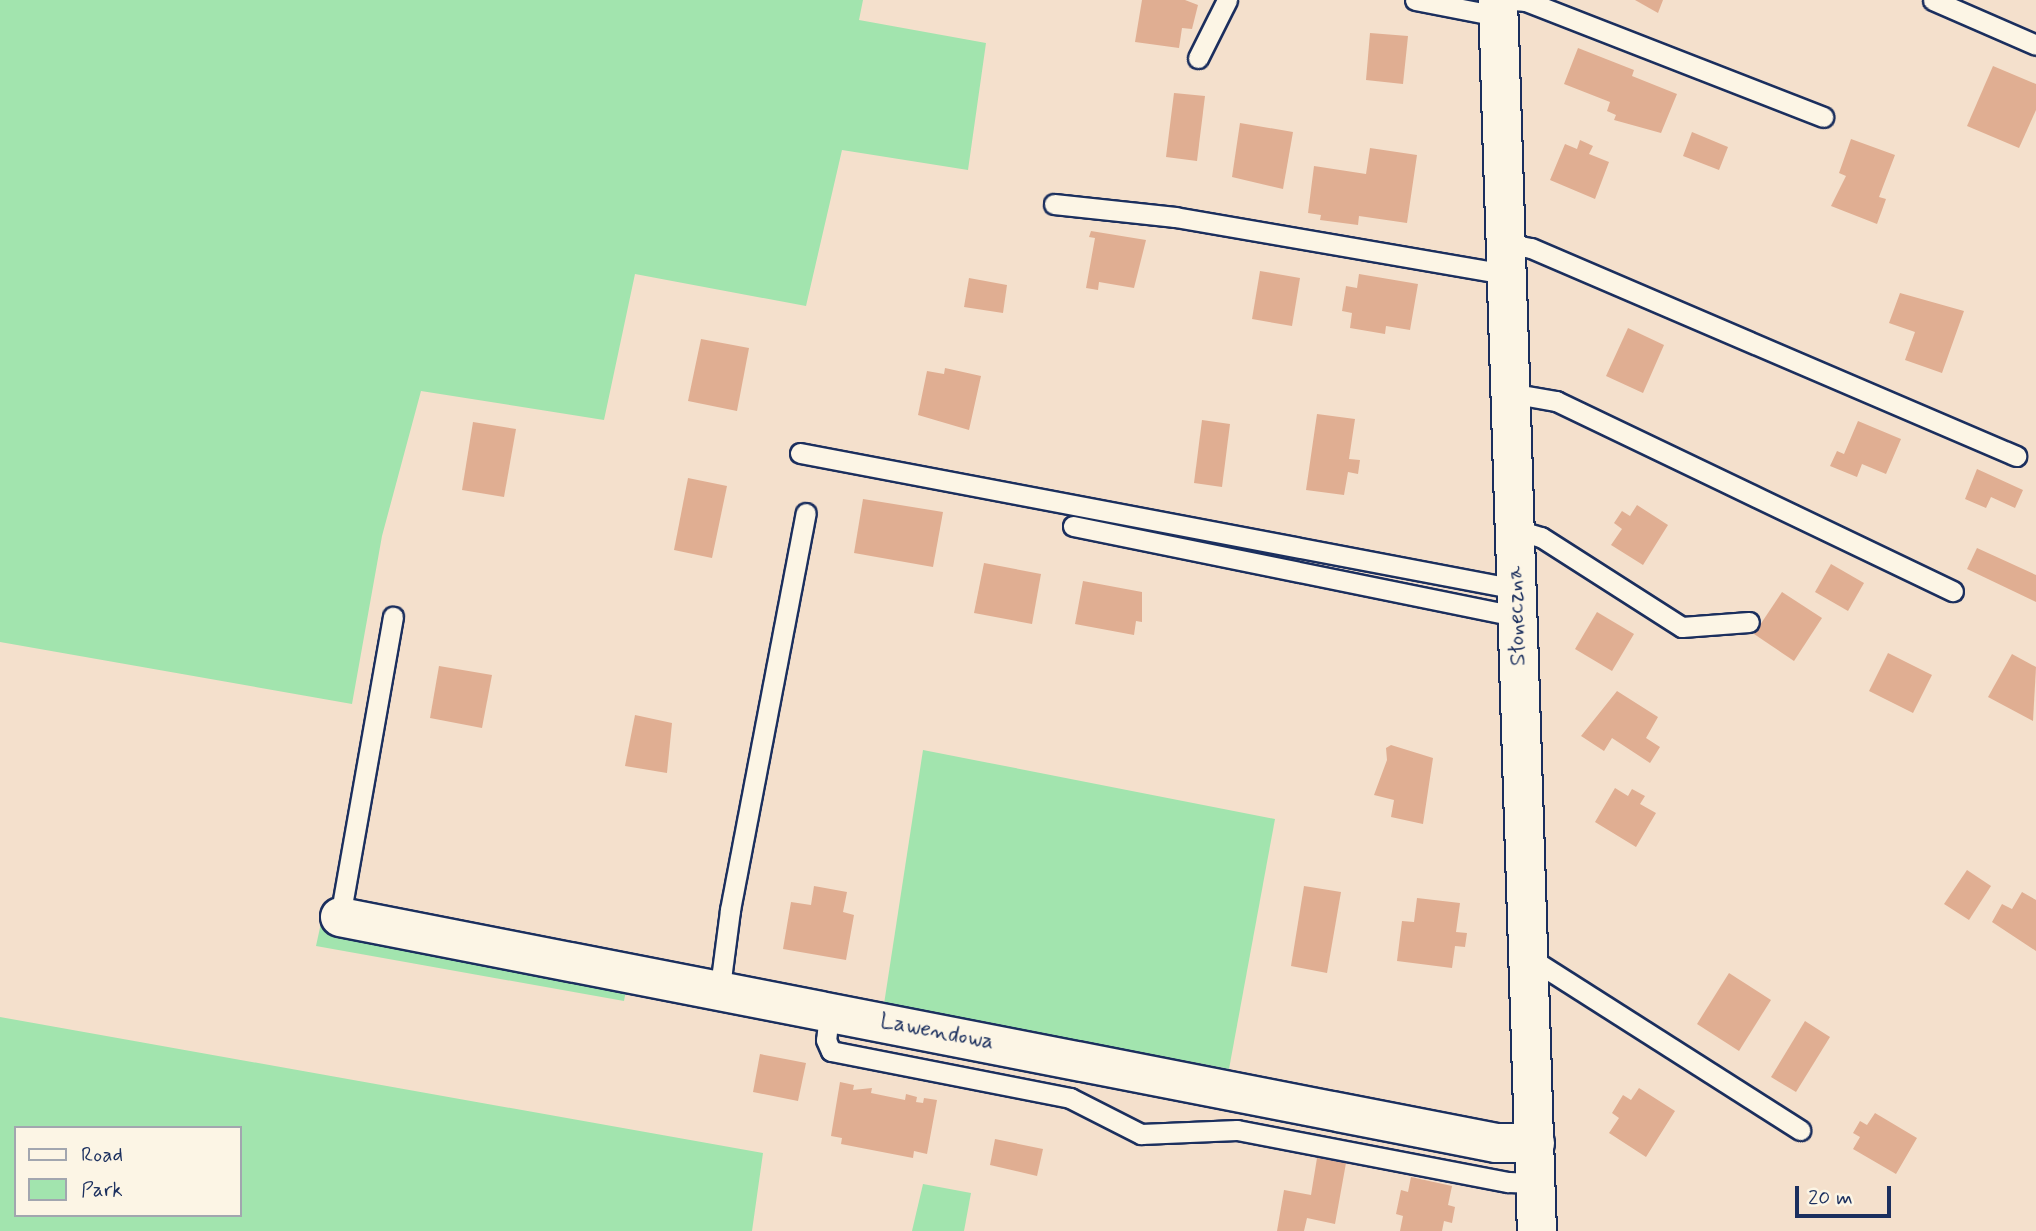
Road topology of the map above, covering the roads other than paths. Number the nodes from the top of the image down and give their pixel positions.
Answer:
1 (1227, 0) edge
2 (1415, 0) edge
3 (1933, 0) edge
4 (1503, 5) edge
5 (2036, 45) edge
6 (1198, 58) dead end
7 (1824, 117) dead end
8 (1054, 204) dead end
9 (1506, 259) junction
10 (1510, 393) junction
11 (800, 453) dead end
12 (2016, 456) dead end
13 (806, 513) dead end
14 (1073, 526) dead end
15 (1514, 529) junction
16 (1953, 591) dead end
17 (1516, 603) junction
18 (393, 617) dead end
19 (1749, 622) dead end
20 (340, 917) joint
21 (1527, 956) junction
22 (719, 994) junction
23 (829, 1013) junction
24 (1035, 1051) junction
25 (1030, 1090) junction
26 (1800, 1130) dead end
27 (1535, 1143) junction
28 (1536, 1183) junction
29 (1537, 1231) edge

1 - 6 lane
2 - 4 lane
3 - 5 lane
4 - 7 lane
4 - 9 street, Słoneczna
8 - 9 lane
9 - 10 street, Słoneczna
9 - 12 lane
10 - 15 street, Słoneczna
10 - 16 lane
11 - 17 lane
13 - 22 lane
14 - 17 lane
15 - 17 street, Słoneczna
15 - 19 lane
17 - 21 street, Słoneczna
18 - 20 lane
20 - 22 street, Lawendowa
21 - 26 lane
21 - 27 street, Słoneczna
22 - 23 street, Lawendowa
23 - 24 street, Lawendowa
23 - 25 lane
24 - 25 lane
24 - 27 street, Lawendowa
25 - 28 lane
27 - 28 street, Słoneczna
28 - 29 street, Słoneczna

